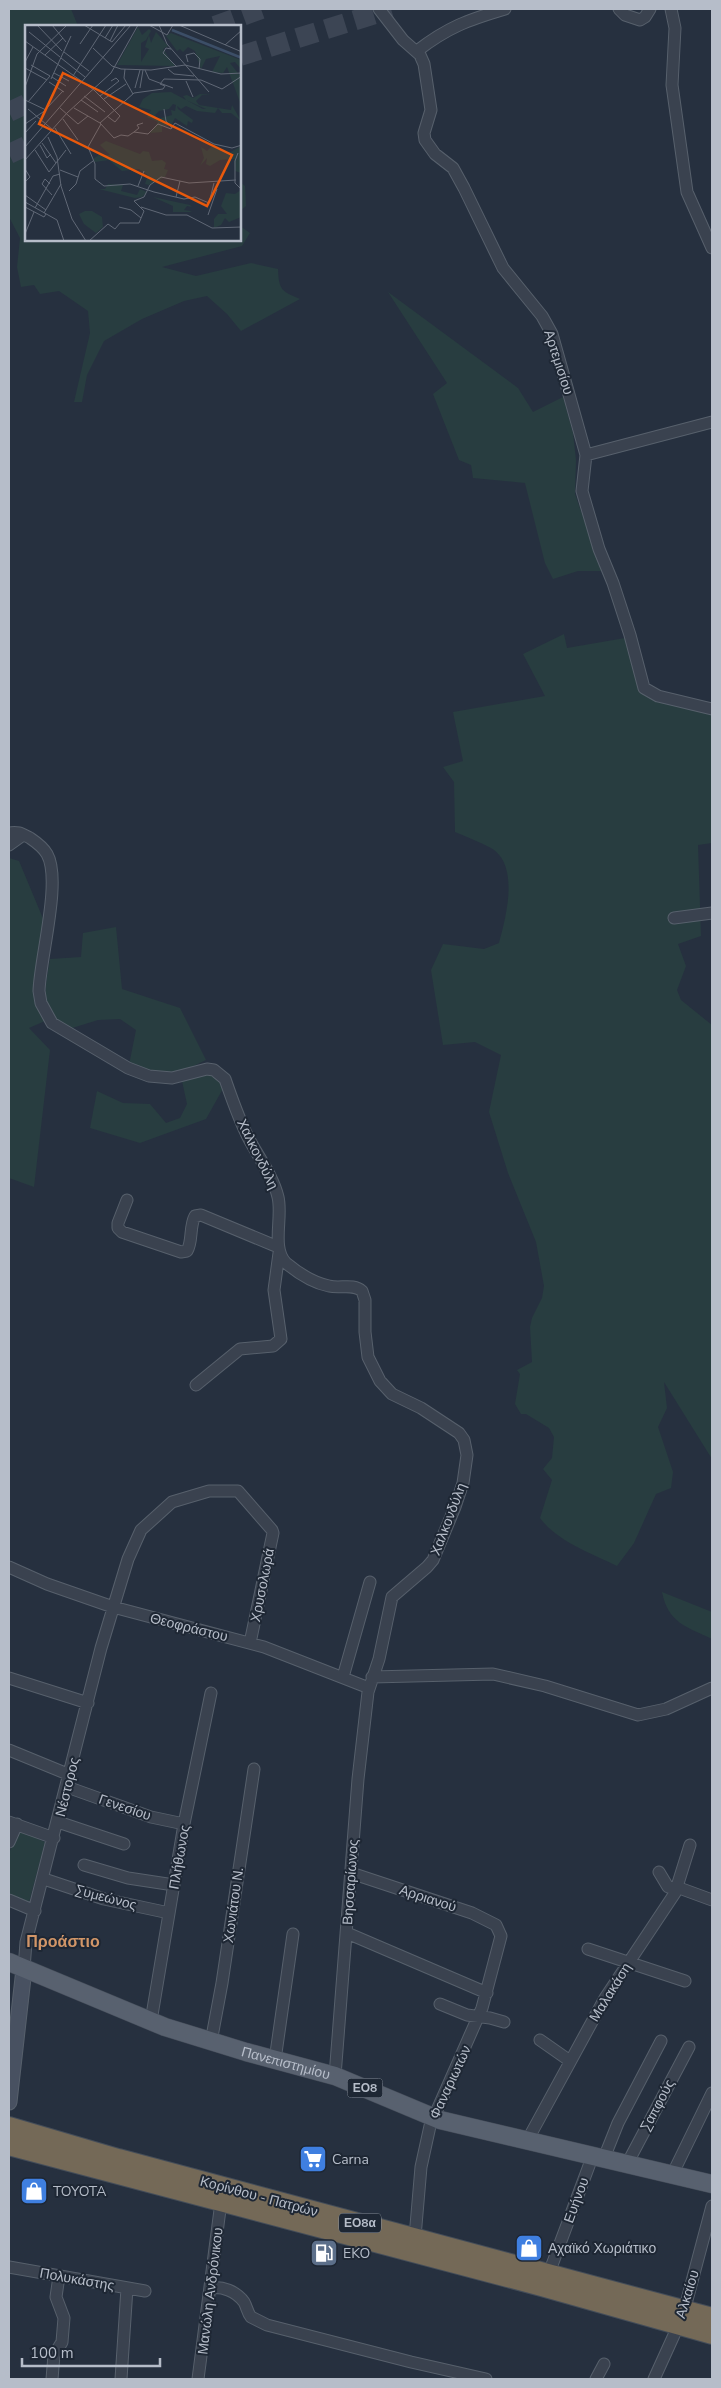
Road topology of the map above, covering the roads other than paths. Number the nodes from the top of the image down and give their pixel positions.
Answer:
1 (379, 9) edge
2 (505, 9) edge
3 (619, 9) edge
4 (650, 9) edge
5 (671, 9) edge
6 (417, 51) junction
7 (712, 248) edge
8 (712, 422) edge
9 (586, 455) junction
10 (712, 710) edge
11 (9, 833) edge
12 (23, 834) junction
13 (9, 845) edge
14 (712, 913) edge
15 (674, 918) dead end
16 (127, 1200) dead end
17 (279, 1250) junction
18 (196, 1385) dead end
19 (9, 1567) edge
20 (370, 1582) dead end
21 (114, 1607) junction
22 (250, 1643) junction
23 (343, 1677) junction
24 (9, 1678) edge
25 (370, 1682) junction
26 (712, 1688) edge
27 (211, 1693) dead end
28 (88, 1703) junction
29 (9, 1750) edge
30 (254, 1769) dead end
31 (69, 1781) junction
32 (58, 1822) junction
33 (13, 1823) edge
34 (184, 1824) junction
35 (54, 1838) junction
36 (9, 1842) edge
37 (124, 1844) dead end
38 (690, 1844) dead end
39 (84, 1865) dead end
40 (351, 1872) junction
41 (659, 1872) dead end
42 (44, 1879) junction
43 (174, 1885) junction
44 (677, 1888) junction
45 (9, 1900) edge
46 (712, 1900) edge
47 (35, 1911) junction
48 (169, 1913) junction
49 (500, 1931) joint
50 (346, 1933) junction
51 (293, 1934) dead end
52 (588, 1949) dead end
53 (628, 1963) junction
54 (16, 1965) edge
55 (685, 1981) dead end
56 (487, 1993) junction
57 (440, 2004) dead end
58 (479, 2017) junction
59 (151, 2022) junction
60 (504, 2022) dead end
61 (540, 2040) dead end
62 (661, 2041) dead end
63 (211, 2042) junction
64 (689, 2047) dead end
65 (12, 2054) edge
66 (275, 2060) junction
67 (570, 2062) junction
68 (335, 2076) junction
69 (712, 2093) edge
70 (9, 2102) edge
71 (434, 2118) junction
72 (9, 2127) edge
73 (527, 2141) junction
74 (9, 2145) edge
75 (598, 2156) junction
76 (627, 2164) junction
77 (672, 2175) junction
78 (712, 2184) edge
79 (221, 2202) junction
80 (712, 2206) edge
81 (415, 2237) junction
82 (9, 2267) edge
83 (549, 2273) junction
84 (59, 2276) junction
85 (127, 2288) junction
86 (210, 2288) junction
87 (145, 2290) dead end
88 (681, 2317) junction
89 (712, 2318) edge
90 (712, 2334) edge
91 (604, 2364) dead end
92 (52, 2379) edge
93 (121, 2379) edge
94 (198, 2379) edge
95 (486, 2379) edge
96 (596, 2379) edge
97 (654, 2379) edge

1 - 6 street, Αρτεμισίου
2 - 6 street
3 - 4 street
5 - 7 street
6 - 9 street, Αρτεμισίου
8 - 9 street
9 - 10 street, Αρτεμισίου
11 - 12 street
12 - 13 street
12 - 17 street, Χαλκονδύλη
14 - 15 street
16 - 17 street
17 - 18 street
17 - 25 street, Χαλκονδύλη
19 - 21 street, Θεοφράστου
20 - 23 street
21 - 22 street, Θεοφράστου
21 - 22 street, Χρυσολωρά
21 - 28 street, Νέστορος
22 - 23 street, Θεοφράστου
23 - 25 street, Θεοφράστου
24 - 28 street
25 - 26 street
25 - 40 street, Βησσαρίωνος
27 - 34 street, Πλήθωνος
28 - 31 street, Νέστορος
29 - 31 street, Γενεσίου
30 - 63 street, Χωνιάτου Ν.
31 - 32 street, Νέστορος
31 - 34 street, Γενεσίου
32 - 35 street, Νέστορος
32 - 37 street
33 - 35 street
33 - 36 street
34 - 43 street, Πλήθωνος
35 - 42 street, Νέστορος
38 - 44 street, Μαλακάση
39 - 43 street
40 - 49 street, Αρριανού
40 - 50 street, Βησσαρίωνος
41 - 44 street
42 - 47 street, Νέστορος
42 - 48 street, Συμεώνος
43 - 48 street, Πλήθωνος
44 - 46 street
44 - 53 street, Μαλακάση
45 - 47 street
47 - 54 street, Νέστορος
48 - 59 street, Πλήθωνος
49 - 56 street, Φαναριωτών
50 - 56 street
50 - 68 street, Βησσαρίωνος
51 - 66 street
52 - 53 street
53 - 55 street
53 - 67 street, Μαλακάση
54 - 59 main road, Πανεπιστημίου / ΕΟ8
54 - 65 street
56 - 58 street, Φαναριωτών
57 - 58 street
58 - 60 street
58 - 71 street, Φαναριωτών
59 - 63 main road, Πανεπιστημίου / ΕΟ8
61 - 67 street
62 - 75 street, Ευήνου
63 - 66 main road, Πανεπιστημίου / ΕΟ8
64 - 76 street, Σαπφούς
65 - 70 street
66 - 68 main road, Πανεπιστημίου / ΕΟ8
67 - 73 street, Μαλακάση
68 - 71 main road, Πανεπιστημίου / ΕΟ8
69 - 77 street
71 - 73 main road, Πανεπιστημίου / ΕΟ8
71 - 81 street, Φαναριωτών
72 - 81 highway, Κορίνθου - Πατρών / ΕΟ8α
73 - 75 main road, Πανεπιστημίου / ΕΟ8
74 - 79 highway, Κορίνθου - Πατρών / ΕΟ8α
75 - 76 main road, Πανεπιστημίου / ΕΟ8
75 - 83 street, Ευήνου
76 - 77 main road, Πανεπιστημίου / ΕΟ8
77 - 78 main road, Πανεπιστημίου / ΕΟ8
79 - 86 street, Μανώλη Ανδρόνικου
79 - 88 highway, Κορίνθου - Πατρών / ΕΟ8α
80 - 88 street, Αλκαίου
81 - 83 highway, Κορίνθου - Πατρών / ΕΟ8α
82 - 84 street, Πολυκάστης
83 - 88 highway, Κορίνθου - Πατρών / ΕΟ8α
84 - 85 street, Πολυκάστης
84 - 92 street
85 - 87 street, Πολυκάστης
85 - 93 street
86 - 94 street, Μανώλη Ανδρόνικου
86 - 95 street
88 - 89 highway, Κορίνθου - Πατρών / ΕΟ8α
88 - 90 highway, Κορίνθου - Πατρών / ΕΟ8α
88 - 97 street, Αλκαίου
91 - 96 street

